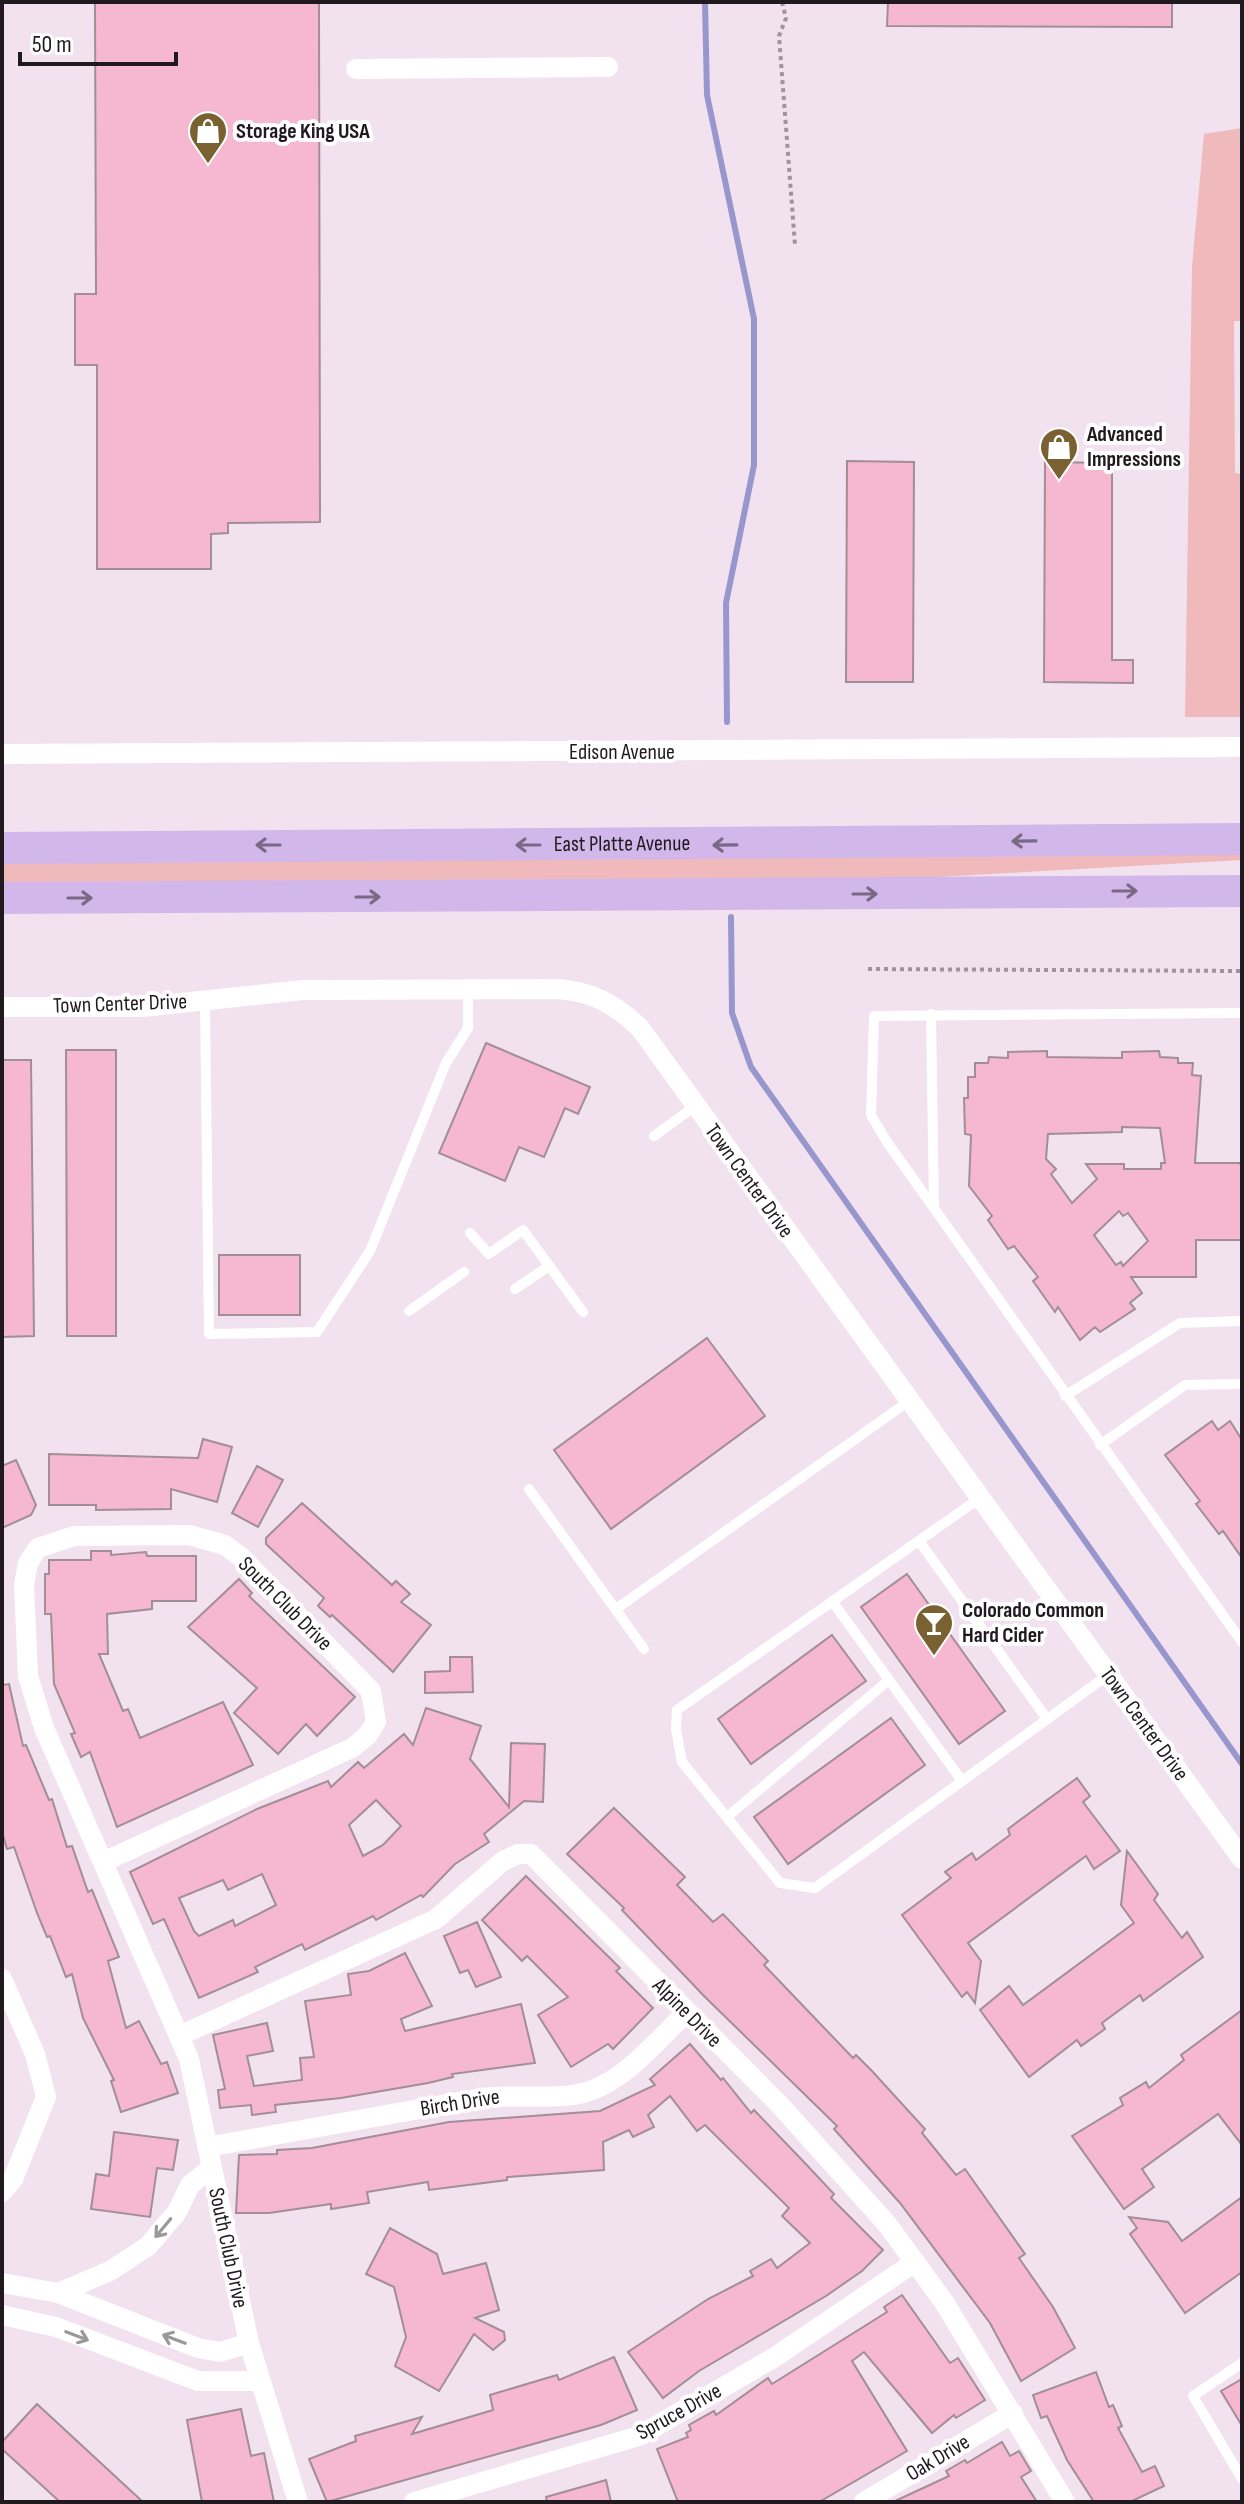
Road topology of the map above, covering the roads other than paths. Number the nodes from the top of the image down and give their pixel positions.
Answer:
1 (608, 67) dead end
2 (356, 69) dead end
3 (1242, 747) edge
4 (2, 754) edge
5 (1242, 839) edge
6 (2, 848) edge
7 (1242, 891) edge
8 (2, 898) edge
9 (468, 989) junction
10 (205, 1000) junction
11 (2, 1007) edge
12 (1242, 1013) edge
13 (931, 1014) junction
14 (694, 1107) junction
15 (654, 1136) dead end
16 (934, 1209) junction
17 (470, 1233) dead end
18 (549, 1266) junction
19 (464, 1272) dead end
20 (515, 1289) dead end
21 (409, 1311) dead end
22 (583, 1312) dead end
23 (1242, 1321) edge
24 (1242, 1384) edge
25 (1065, 1396) junction
26 (909, 1401) junction
27 (1100, 1445) junction
28 (529, 1489) dead end
29 (980, 1498) junction
30 (919, 1541) junction
31 (832, 1601) junction
32 (616, 1609) junction
33 (1242, 1642) edge
34 (644, 1649) dead end
35 (1108, 1675) junction
36 (889, 1680) junction
37 (1047, 1719) junction
38 (962, 1781) junction
39 (727, 1817) junction
40 (1242, 1859) edge
41 (103, 1862) junction
42 (2, 1979) edge
43 (686, 2013) junction
44 (181, 2035) junction
45 (209, 2158) junction
46 (2, 2192) edge
47 (915, 2262) junction
48 (2, 2283) edge
49 (58, 2293) junction
50 (2, 2315) edge
51 (249, 2343) junction
52 (1242, 2363) edge
53 (260, 2381) junction
54 (1013, 2413) junction
55 (1242, 2479) edge
56 (484, 2493) edge
57 (298, 2502) edge
58 (414, 2502) edge
59 (864, 2502) edge
60 (1065, 2502) edge

1 - 2 street
3 - 4 street, Edison Avenue
5 -> 6 highway, East Platte Avenue
8 -> 7 highway
9 - 10 street, Town Center Drive
9 - 10 lane
9 - 14 street, Town Center Drive
10 - 11 street, Town Center Drive
12 - 13 lane
13 - 16 lane
13 - 16 lane
14 - 15 lane
14 - 26 street, Town Center Drive
16 - 25 lane
17 - 18 lane
18 - 20 lane
18 - 22 lane
19 - 21 lane
23 - 25 lane
24 - 27 lane
25 - 27 lane
26 - 29 street, Town Center Drive
26 - 32 lane
27 - 33 lane
28 - 32 lane
29 - 30 lane
29 - 35 street, Town Center Drive
30 - 31 lane
30 - 37 lane
31 - 36 lane
31 - 39 lane
32 - 34 lane
35 - 37 lane
35 - 40 street, Town Center Drive
36 - 38 lane
36 - 39 lane
37 - 38 lane
38 - 39 lane
41 - 41 street, South Club Drive
41 - 44 street, South Club Drive
42 - 46 street
43 - 44 street, Alpine Drive
43 - 45 street, Birch Drive
43 - 47 street, Alpine Drive
44 - 45 street, South Club Drive
45 -> 49 street
45 - 51 street, South Club Drive
47 - 54 street, Alpine Drive
47 - 56 street, Spruce Drive
48 - 49 street
51 -> 49 street
50 -> 53 street
51 - 53 street, South Club Drive
52 - 55 lane
53 - 57 street, South Club Drive
54 - 59 street, Oak Drive
54 - 60 street, Alpine Drive
56 - 58 street, Spruce Drive

